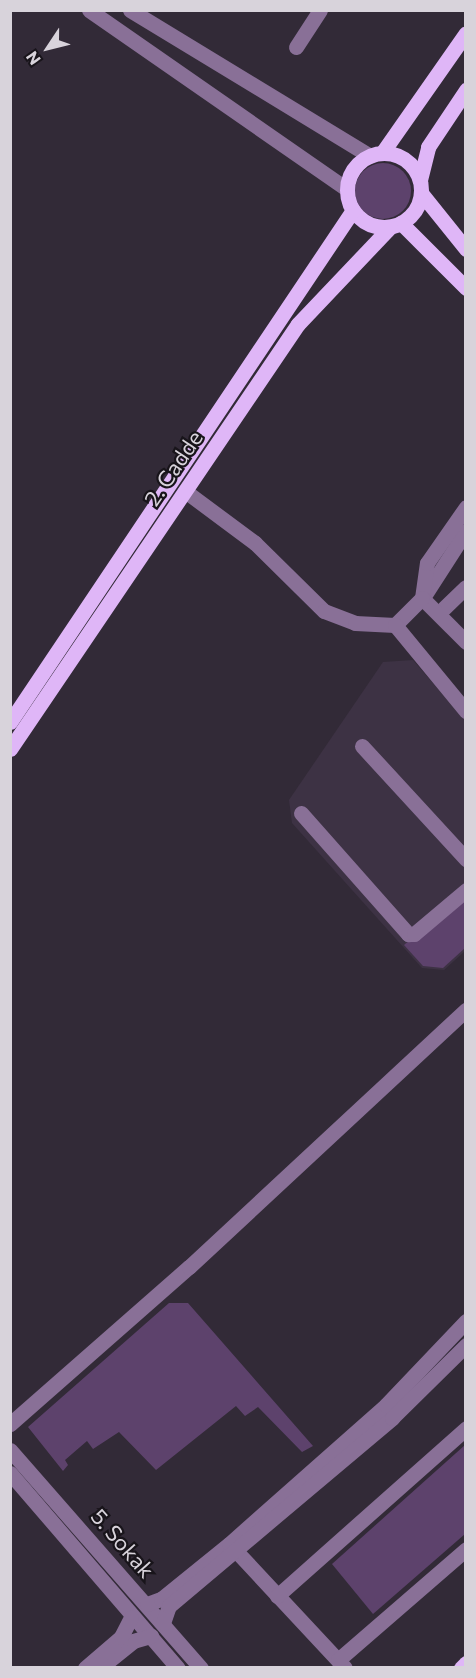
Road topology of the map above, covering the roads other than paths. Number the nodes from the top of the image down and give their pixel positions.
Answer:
1 (89, 10) edge
2 (130, 10) edge
3 (320, 10) edge
4 (465, 33) edge
5 (296, 47) dead end
6 (465, 90) edge
7 (376, 155) junction
8 (420, 187) junction
9 (347, 189) junction
10 (353, 210) junction
11 (396, 225) junction
12 (465, 249) edge
13 (465, 288) edge
14 (185, 491) junction
15 (465, 507) edge
16 (465, 531) edge
17 (465, 587) edge
18 (423, 598) junction
19 (444, 608) dead end
20 (395, 625) junction
21 (465, 642) edge
22 (465, 711) edge
23 (10, 722) edge
24 (362, 746) dead end
25 (10, 749) edge
26 (301, 813) dead end
27 (465, 859) edge
28 (465, 890) edge
29 (465, 1010) edge
30 (465, 1321) edge
31 (465, 1345) edge
32 (10, 1424) edge
33 (465, 1428) edge
34 (10, 1450) edge
35 (10, 1473) edge
36 (465, 1549) edge
37 (237, 1552) junction
38 (277, 1596) junction
39 (147, 1604) junction
40 (131, 1617) junction
41 (163, 1623) junction
42 (151, 1636) junction
43 (465, 1663) edge
44 (342, 1664) edge
45 (85, 1668) edge
46 (100, 1668) edge
47 (178, 1668) edge
48 (201, 1668) edge
49 (461, 1668) edge

1 - 9 street
2 - 7 street
3 - 5 street
4 - 7 main road
6 - 8 main road
7 - 8 main road
7 - 9 main road
8 - 11 main road
8 - 12 main road
9 - 10 main road
10 - 11 main road
10 - 23 main road, 2. Cadde
11 - 13 main road
11 - 14 main road, 2. Cadde
14 - 20 street
14 - 25 main road, 2. Cadde
15 - 18 street
16 - 18 street
17 - 19 street
18 - 20 street
18 - 21 street
20 - 22 street
24 - 27 street
26 - 28 street
29 - 32 street
30 - 39 street
31 - 37 street
33 - 38 street
34 - 39 street, 5. Sokak
35 - 40 street, 5. Sokak
36 - 44 street
37 - 38 street
37 - 41 street
38 - 44 street
39 - 41 street, 5. Sokak
40 - 42 street, 5. Sokak
40 - 45 street
41 - 48 street, 5. Sokak
42 - 46 street
42 - 47 street, 5. Sokak
43 - 49 main road

